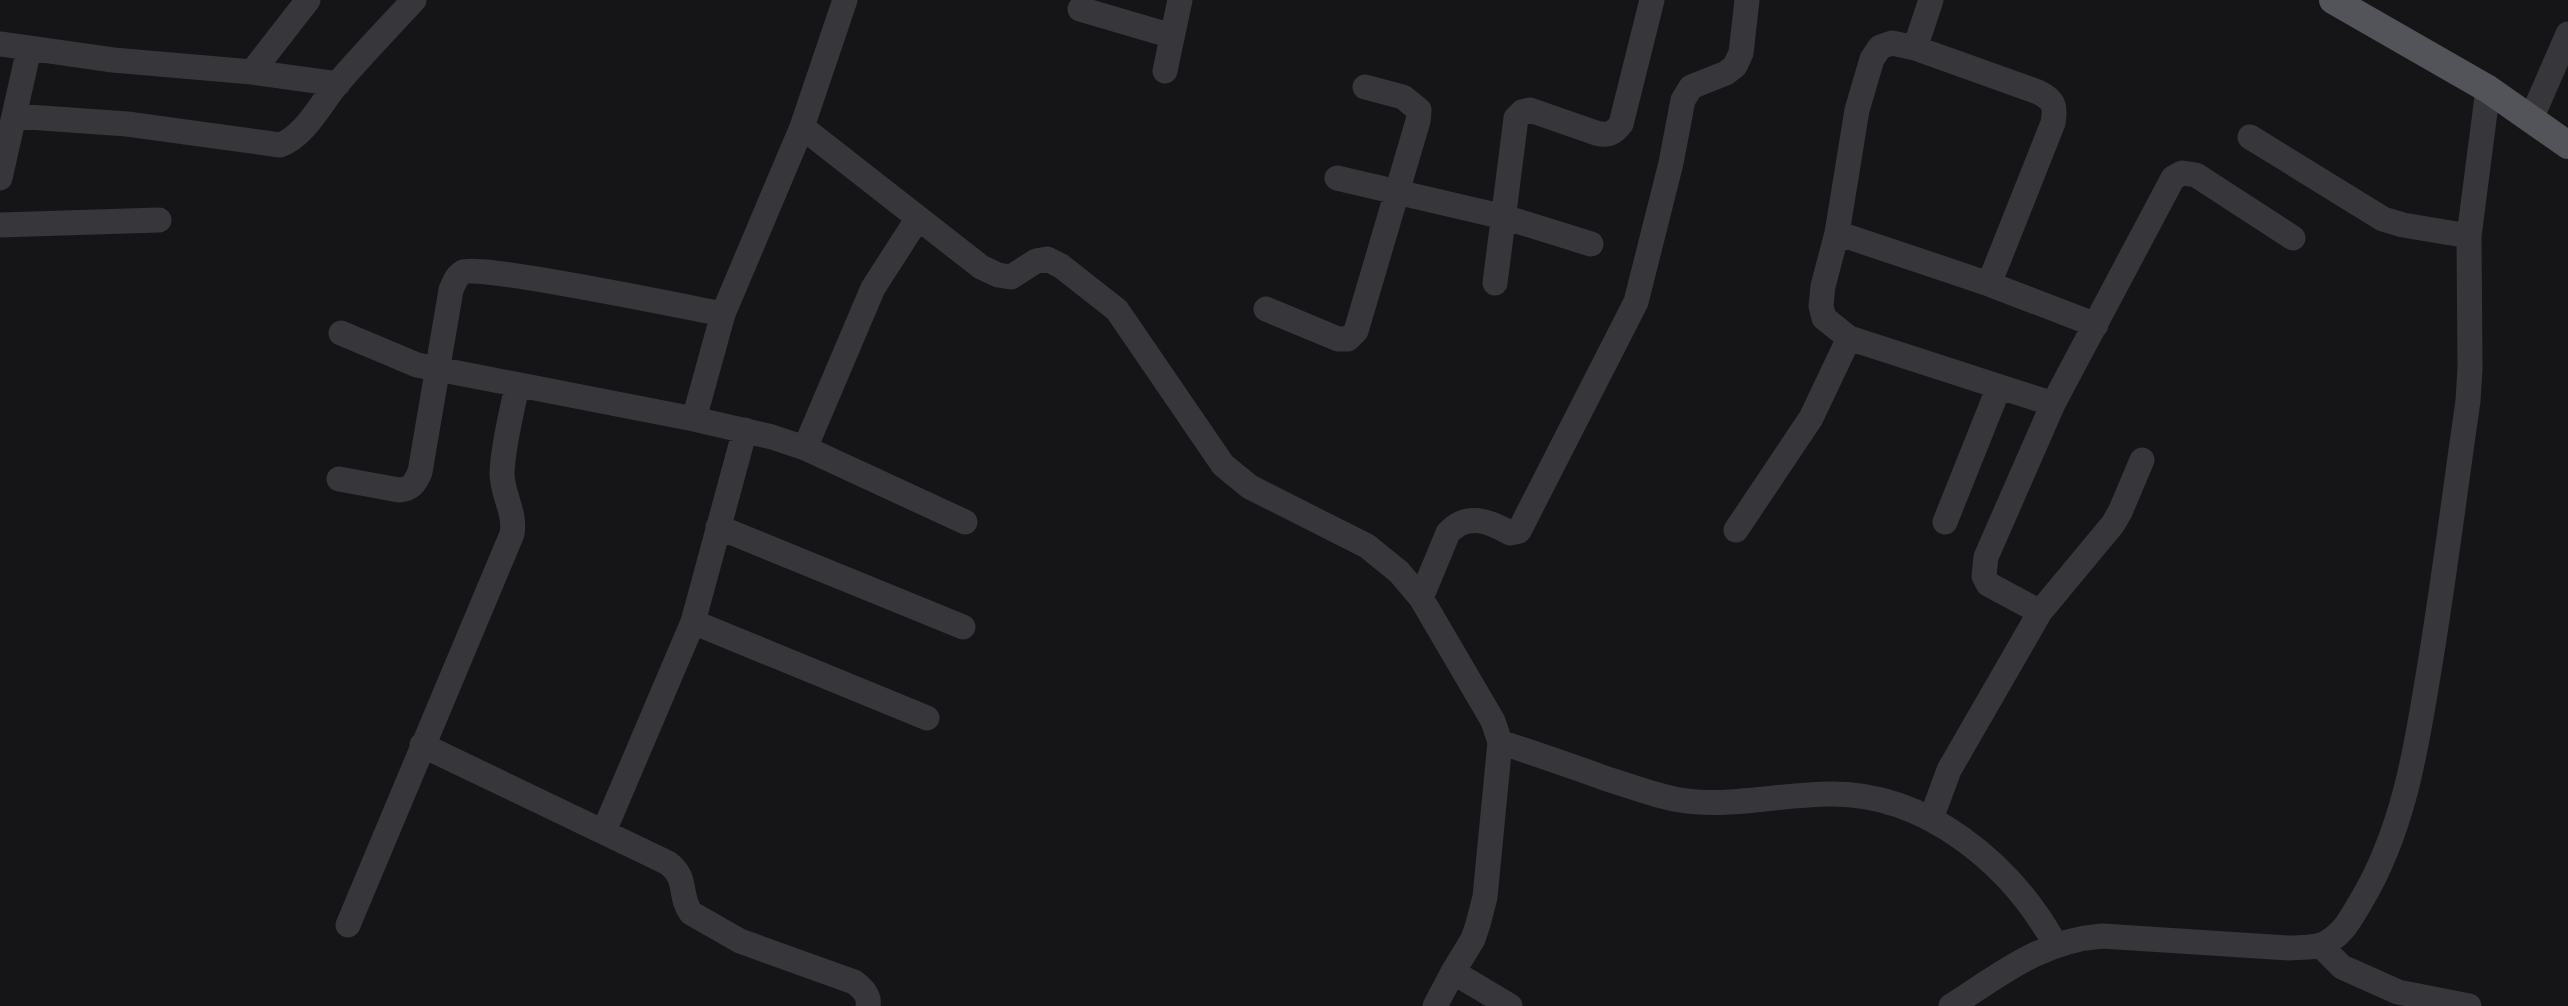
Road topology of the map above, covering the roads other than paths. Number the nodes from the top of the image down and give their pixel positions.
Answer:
1 (308, 0) edge
2 (414, 0) edge
3 (845, 0) edge
4 (1180, 0) edge
5 (1652, 0) edge
6 (1747, 0) edge
7 (1931, 0) edge
8 (2333, 0) edge
9 (1080, 9) dead end
10 (1116, 10) edge
11 (2568, 34) edge
12 (1172, 36) junction
13 (0, 44) edge
14 (1915, 48) junction
15 (29, 49) junction
16 (1165, 71) dead end
17 (252, 72) junction
18 (338, 84) junction
19 (1365, 87) dead end
20 (2488, 89) junction
21 (14, 116) junction
22 (2531, 119) junction
23 (802, 127) junction
24 (2250, 137) dead end
25 (2568, 145) edge
26 (0, 178) edge
27 (1337, 178) dead end
28 (1398, 194) junction
29 (1504, 217) junction
30 (918, 218) junction
31 (159, 220) dead end
32 (0, 225) edge
33 (1837, 233) junction
34 (2469, 236) junction
35 (2293, 238) dead end
36 (1591, 244) dead end
37 (1495, 283) dead end
38 (1989, 284) junction
39 (1266, 309) dead end
40 (723, 314) junction
41 (2096, 325) junction
42 (341, 334) dead end
43 (1848, 338) junction
44 (438, 370) junction
45 (517, 384) junction
46 (1999, 387) junction
47 (2053, 404) junction
48 (694, 419) junction
49 (745, 430) junction
50 (805, 448) junction
51 (2142, 460) dead end
52 (338, 479) dead end
53 (965, 522) dead end
54 (1945, 522) dead end
55 (718, 527) junction
56 (1736, 530) dead end
57 (1421, 598) junction
58 (2040, 612) junction
59 (693, 622) junction
60 (962, 627) dead end
61 (927, 718) dead end
62 (1500, 742) junction
63 (422, 745) junction
64 (1931, 819) junction
65 (604, 831) junction
66 (348, 925) dead end
67 (2055, 944) junction
68 (2320, 945) junction
69 (1453, 972) junction
70 (868, 1006) edge
71 (1435, 1006) edge
72 (1510, 1006) edge
73 (1951, 1006) edge
74 (2469, 1006) edge

1 - 17 street
2 - 18 street
3 - 23 street
4 - 12 street
5 - 29 street
6 - 57 street
7 - 14 street
8 - 20 main road
9 - 10 street
10 - 12 street
11 - 22 street
12 - 16 street
13 - 15 street
14 - 33 street
14 - 38 street
15 - 17 street
15 - 21 street
17 - 18 street
18 - 21 street
19 - 28 street
20 - 22 main road
20 - 34 street
21 - 26 street
22 - 25 main road
23 - 30 street
23 - 40 street
24 - 34 street
27 - 28 street
28 - 29 street
28 - 39 street
29 - 36 street
29 - 37 street
30 - 50 street
30 - 57 street
31 - 32 street
33 - 38 street
33 - 43 street
34 - 68 street
35 - 41 street
38 - 41 street
40 - 44 street
40 - 48 street
41 - 47 street
42 - 44 street
43 - 46 street
43 - 56 street
44 - 45 street
44 - 52 street
45 - 48 street
45 - 63 street
46 - 47 street
46 - 54 street
47 - 58 street
48 - 49 street
49 - 50 street
49 - 55 street
50 - 53 street
51 - 58 street
55 - 59 street
55 - 60 street
57 - 62 street
58 - 64 street
59 - 61 street
59 - 65 street
62 - 64 street
62 - 69 street
63 - 65 street
63 - 66 street
64 - 67 street
65 - 70 street
67 - 68 street
67 - 73 street
68 - 74 street
69 - 71 street
69 - 72 street

